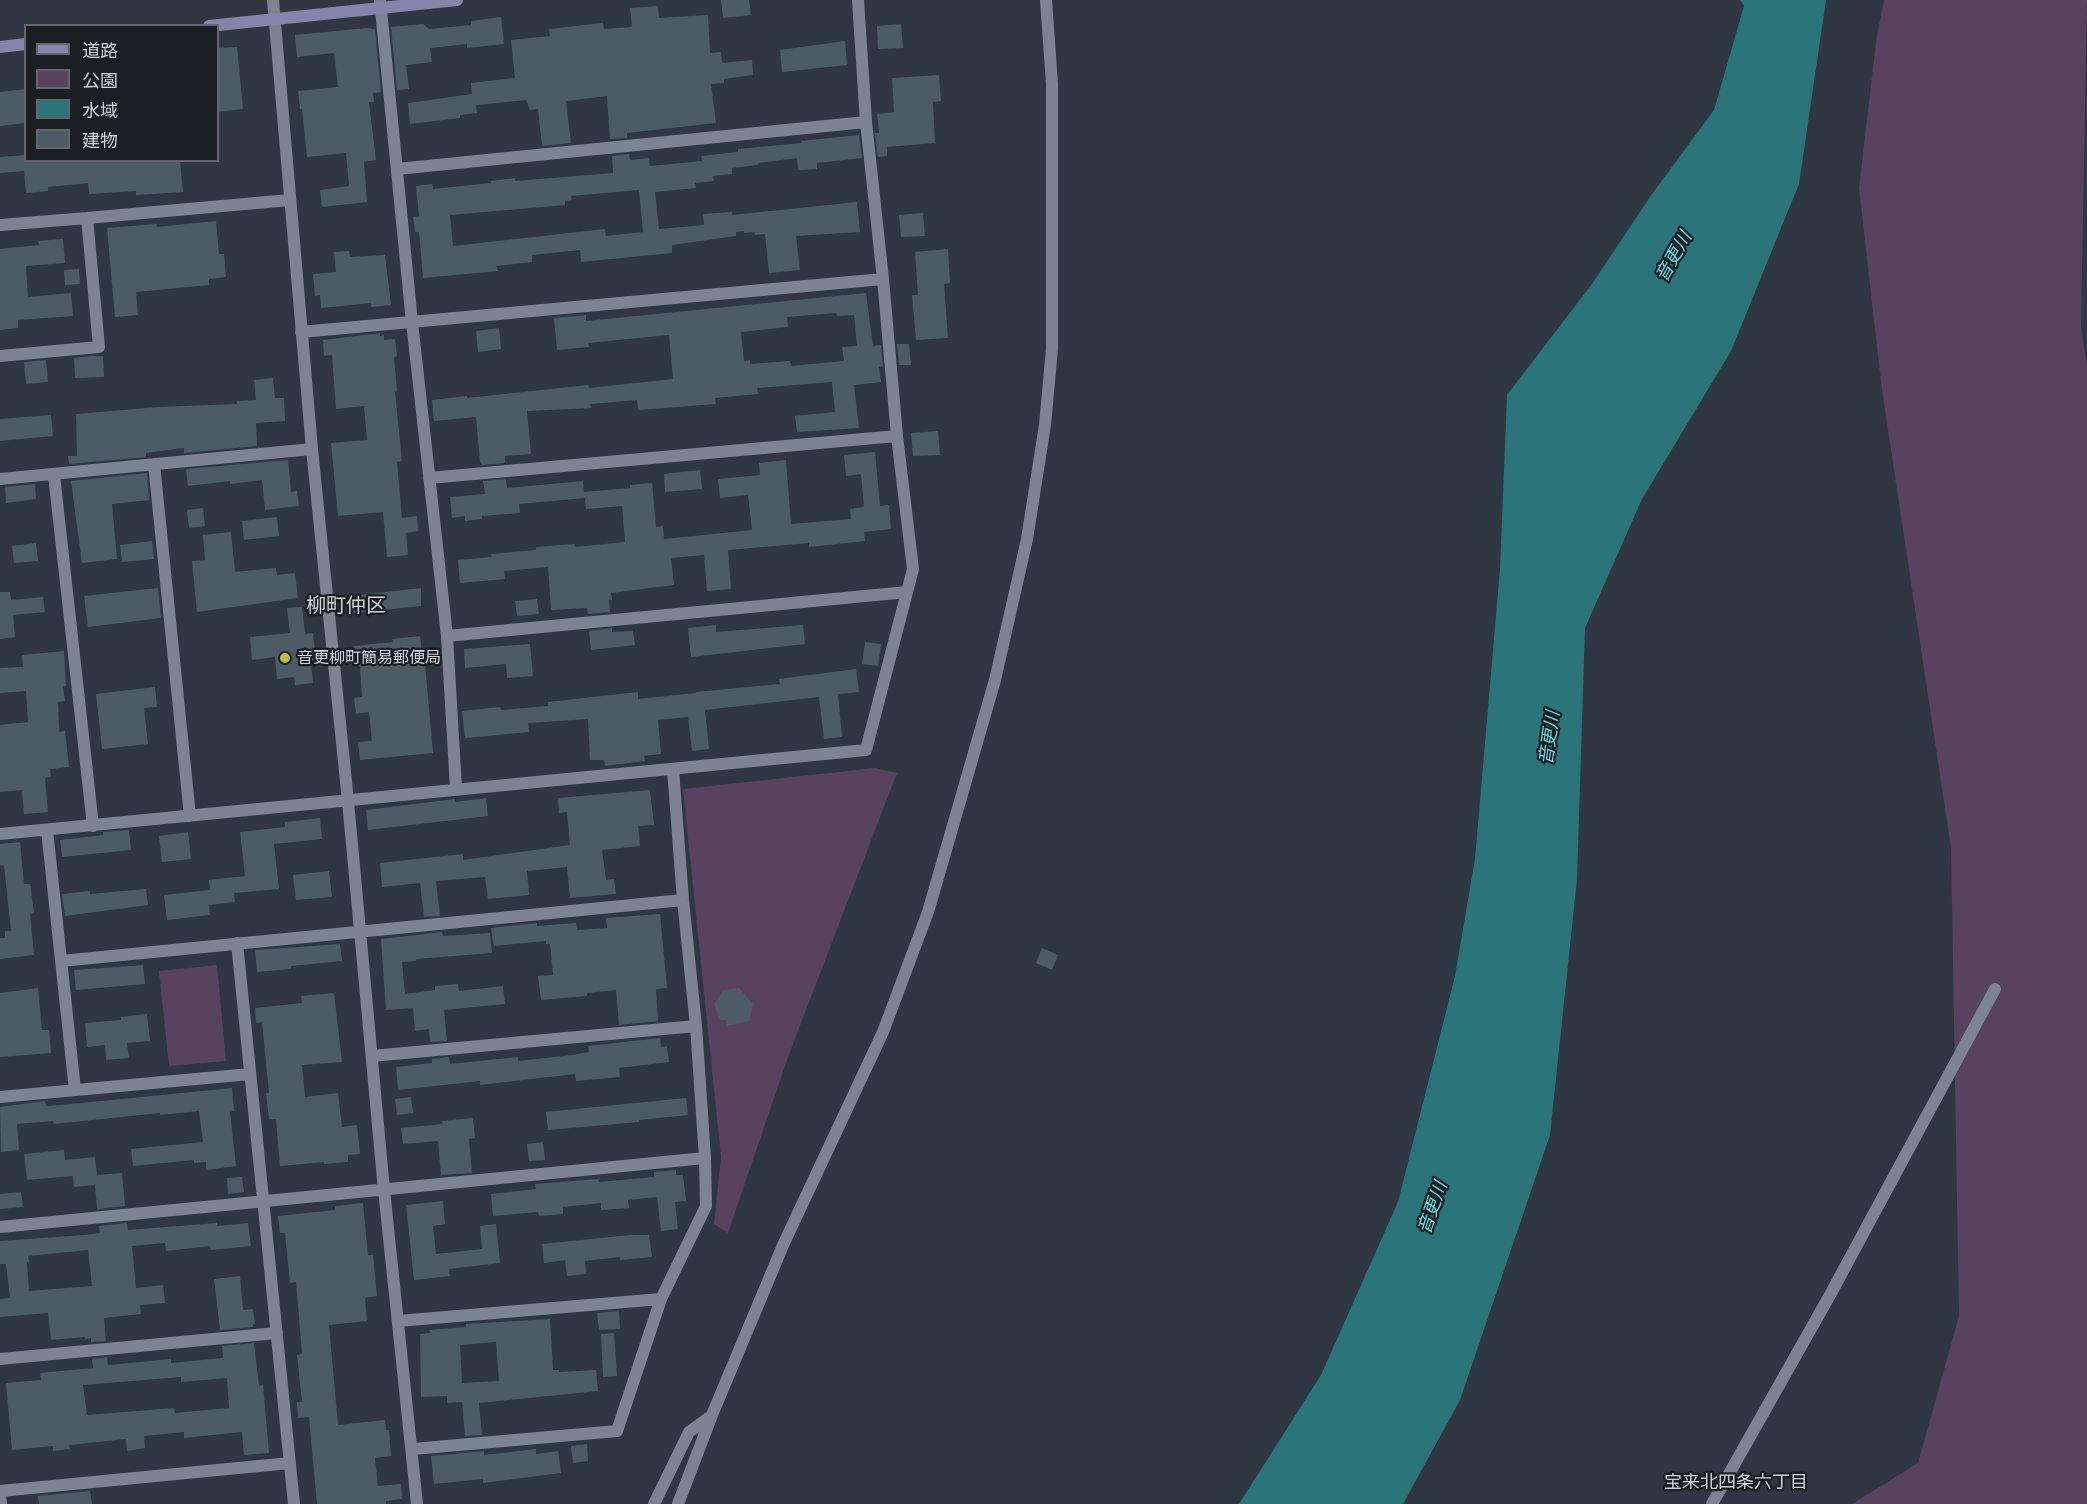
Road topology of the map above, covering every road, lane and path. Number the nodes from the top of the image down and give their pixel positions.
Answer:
1 (273, 0) edge
2 (457, 0) edge
3 (858, 0) edge
4 (1046, 0) edge
5 (380, 4) edge
6 (275, 19) junction
7 (219, 25) edge
8 (24, 44) edge
9 (0, 47) edge
10 (866, 122) junction
11 (397, 169) junction
12 (290, 200) junction
13 (87, 219) junction
14 (0, 225) edge
15 (883, 279) junction
16 (412, 322) junction
17 (301, 332) junction
18 (0, 356) edge
19 (897, 436) junction
20 (312, 449) junction
21 (154, 464) junction
22 (54, 475) junction
23 (429, 478) junction
24 (0, 479) edge
25 (907, 592) junction
26 (447, 636) junction
27 (673, 769) junction
28 (456, 789) junction
29 (348, 801) junction
30 (190, 816) junction
31 (93, 825) junction
32 (47, 830) junction
33 (0, 834) edge
34 (683, 900) junction
35 (359, 932) junction
36 (237, 943) junction
37 (61, 961) junction
38 (1995, 989) dead end
39 (696, 1026) junction
40 (372, 1056) junction
41 (250, 1074) junction
42 (75, 1090) junction
43 (0, 1097) edge
44 (705, 1158) junction
45 (384, 1190) junction
46 (263, 1201) junction
47 (0, 1227) edge
48 (661, 1299) junction
49 (398, 1321) junction
50 (277, 1333) junction
51 (0, 1359) edge
52 (712, 1415) junction
53 (412, 1449) junction
54 (290, 1462) junction
55 (0, 1491) edge
56 (1, 1504) edge
57 (294, 1504) edge
58 (417, 1504) edge
59 (654, 1504) edge
60 (678, 1504) edge
61 (1712, 1504) edge

1 - 6 street
2 - 5 street
3 - 10 street
4 - 52 street
5 - 6 street
5 - 11 street
6 - 7 street
6 - 12 street
8 - 9 street
10 - 11 street
10 - 15 street
11 - 16 street
12 - 13 street
12 - 17 street
13 - 14 street
13 - 18 street
15 - 16 street
15 - 19 street
16 - 17 street
16 - 23 street
17 - 20 street
19 - 23 street
19 - 25 street
20 - 21 street
20 - 29 street
21 - 22 street
21 - 30 street
22 - 24 street
22 - 31 street
23 - 26 street
25 - 26 street
25 - 27 street
26 - 28 street
27 - 28 street
27 - 34 street
28 - 29 street
29 - 30 street
29 - 35 street
30 - 31 street
31 - 32 street
32 - 33 street
32 - 37 street
34 - 35 street
34 - 39 street
35 - 36 street
35 - 40 street
36 - 37 street
36 - 41 street
37 - 42 street
38 - 61 street
39 - 40 street
39 - 44 street
40 - 45 street
41 - 42 street
41 - 46 street
42 - 43 street
44 - 45 street
44 - 48 street
45 - 46 street
45 - 49 street
46 - 47 street
46 - 50 street
48 - 49 street
48 - 53 street
49 - 53 street
50 - 51 street
50 - 54 street
52 - 59 street
52 - 60 street
53 - 58 street
54 - 55 street
54 - 57 street
55 - 56 street

